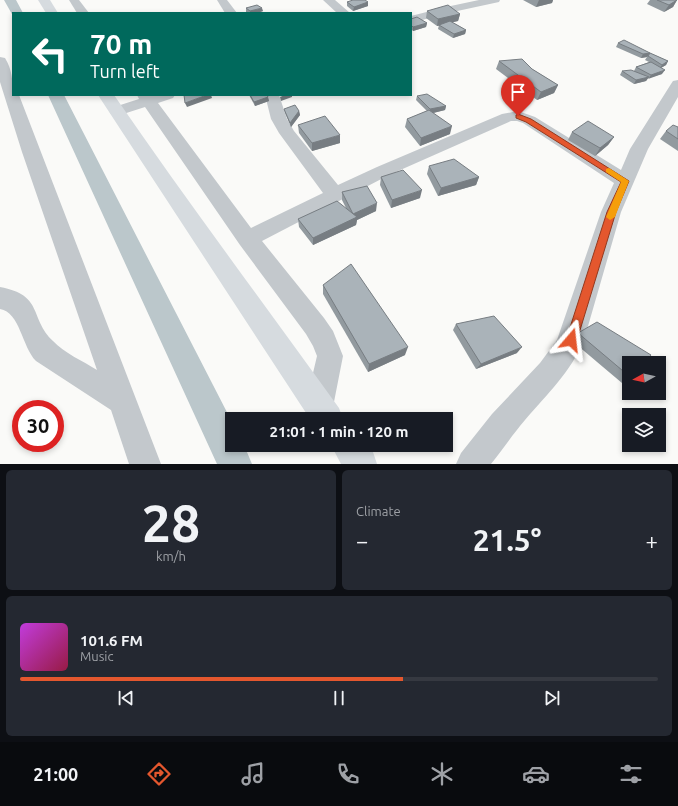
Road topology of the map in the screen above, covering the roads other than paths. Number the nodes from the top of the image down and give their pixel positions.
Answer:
1 (44, 0) edge
2 (74, 0) edge
3 (222, 0) edge
4 (328, 0) edge
5 (495, 0) edge
6 (51, 12) edge
7 (82, 12) edge
8 (230, 12) edge
9 (343, 12) edge
10 (412, 20) edge
11 (0, 61) edge
12 (678, 84) edge
13 (272, 96) edge
14 (154, 97) edge
15 (112, 103) edge
16 (625, 181) junction
17 (335, 195) junction
18 (248, 239) junction
19 (0, 298) edge
20 (122, 401) junction
21 (323, 412) edge
22 (324, 412) edge
23 (352, 452) edge
24 (145, 464) edge
25 (361, 464) edge
26 (472, 464) edge

1 - 6 main road
2 - 7 street
3 - 8 street
4 - 9 street
5 - 10 street
11 - 20 street
12 - 16 street
13 - 17 street
14 - 15 street
14 - 18 street
15 - 21 main road
16 - 17 street
16 - 26 street
17 - 18 street
18 - 22 street
19 - 20 street
20 - 24 street
23 - 25 main road

